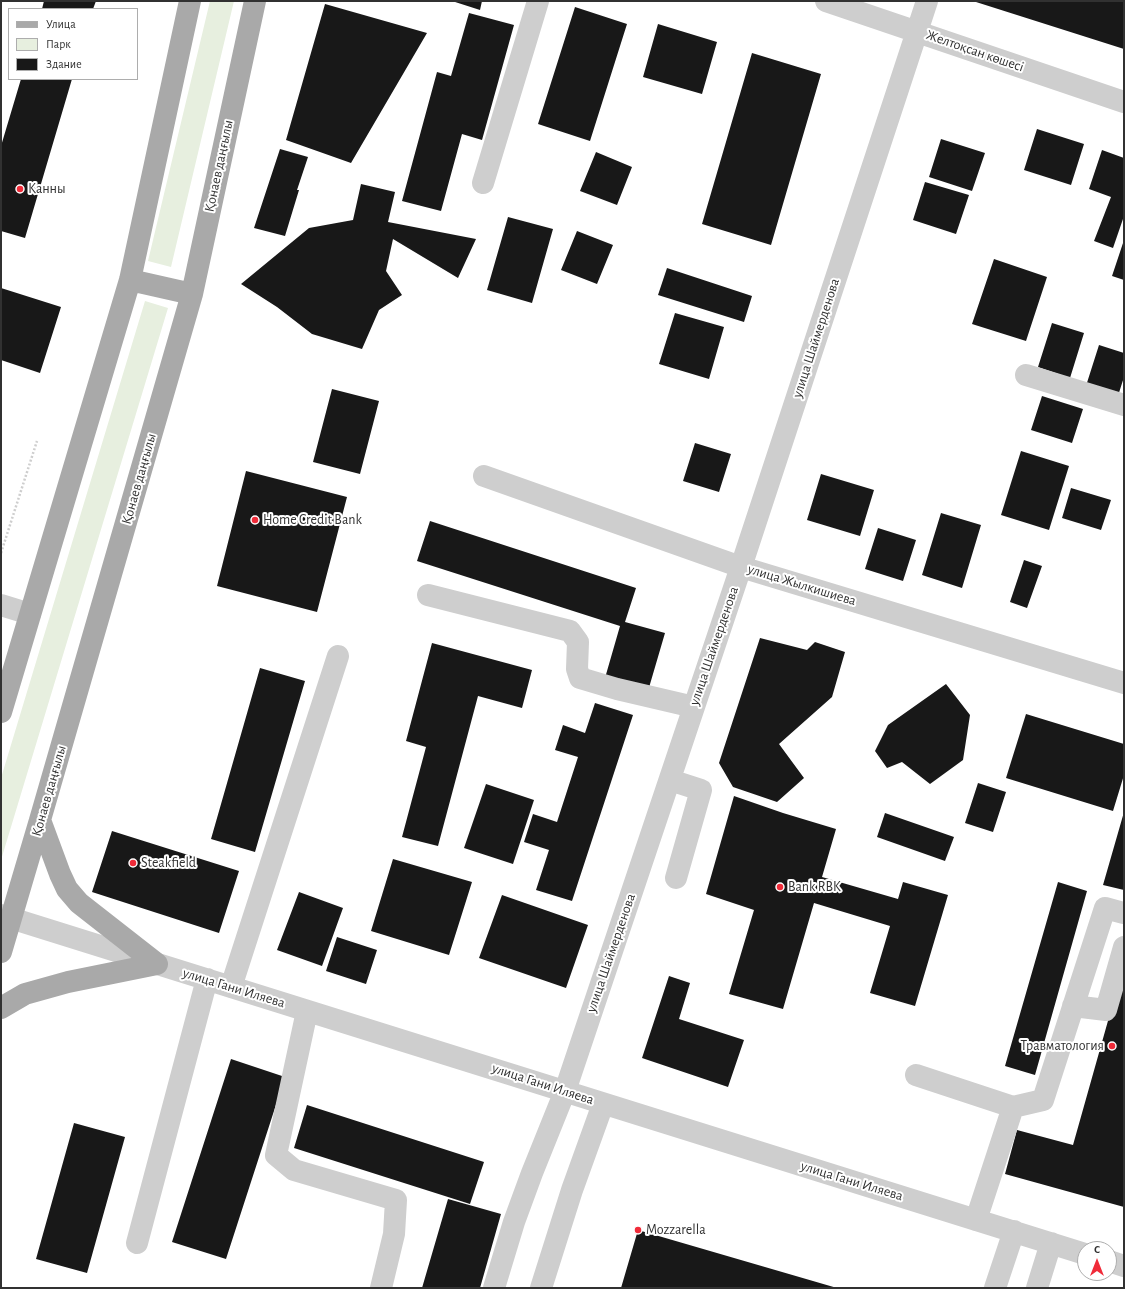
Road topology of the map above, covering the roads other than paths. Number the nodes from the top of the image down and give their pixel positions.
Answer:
1 (190, 1) edge
2 (254, 1) edge
3 (538, 1) edge
4 (826, 1) edge
5 (927, 1) edge
6 (918, 32) junction
7 (1124, 102) edge
8 (483, 183) dead end
9 (130, 280) junction
10 (192, 294) junction
11 (1026, 375) dead end
12 (1124, 405) edge
13 (484, 476) dead end
14 (741, 567) junction
15 (428, 594) dead end
16 (1, 605) edge
17 (30, 614) junction
18 (338, 656) dead end
19 (1124, 683) edge
20 (694, 707) junction
21 (1, 712) edge
22 (670, 780) junction
23 (40, 820) junction
24 (676, 878) dead end
25 (1124, 913) edge
26 (6, 917) edge
27 (1124, 947) edge
28 (1, 952) edge
29 (157, 964) junction
30 (207, 980) junction
31 (231, 987) junction
32 (1073, 1006) junction
33 (1, 1008) edge
34 (307, 1011) junction
35 (916, 1075) dead end
36 (565, 1091) junction
37 (603, 1104) junction
38 (1013, 1107) junction
39 (976, 1220) junction
40 (1014, 1232) junction
41 (137, 1243) dead end
42 (1051, 1243) junction
43 (1077, 1251) edge
44 (381, 1288) edge
45 (494, 1288) edge
46 (541, 1288) edge
47 (995, 1288) edge
48 (1037, 1288) edge

1 - 9 main road
2 - 10 main road, Қонаев даңғылы
3 - 8 street
4 - 6 street, Желтоқсан көшесі
5 - 6 street, улица Шаймерденова
6 - 7 street, Желтоқсан көшесі
6 - 14 street, улица Шаймерденова
9 - 10 main road
9 - 17 main road
10 - 23 main road, Қонаев даңғылы
11 - 12 street
13 - 14 street, улица Жылкишиева
14 - 19 street, улица Жылкишиева
14 - 20 street, улица Шаймерденова
15 - 20 street
16 - 17 street
17 - 21 main road
18 - 31 street
20 - 22 street, улица Шаймерденова
22 - 24 street
22 - 36 street, улица Шаймерденова
23 - 26 main road, Қонаев даңғылы
23 - 29 main road
25 - 32 street
26 - 28 main road, Қонаев даңғылы
26 - 29 street, улица Гани Иляева
27 - 32 street
29 - 30 street, улица Гани Иляева
29 - 33 main road
30 - 31 street, улица Гани Иляева
30 - 41 street
31 - 34 street, улица Гани Иляева
32 - 38 street
34 - 36 street, улица Гани Иляева
34 - 44 street
35 - 38 street
36 - 37 street, улица Гани Иляева
36 - 45 street, улица Шаймерденова
37 - 39 street, улица Гани Иляева
37 - 46 street
38 - 39 street
39 - 40 street, улица Гани Иляева
40 - 42 street, улица Гани Иляева
40 - 47 street
42 - 43 street, улица Гани Иляева
42 - 48 street

